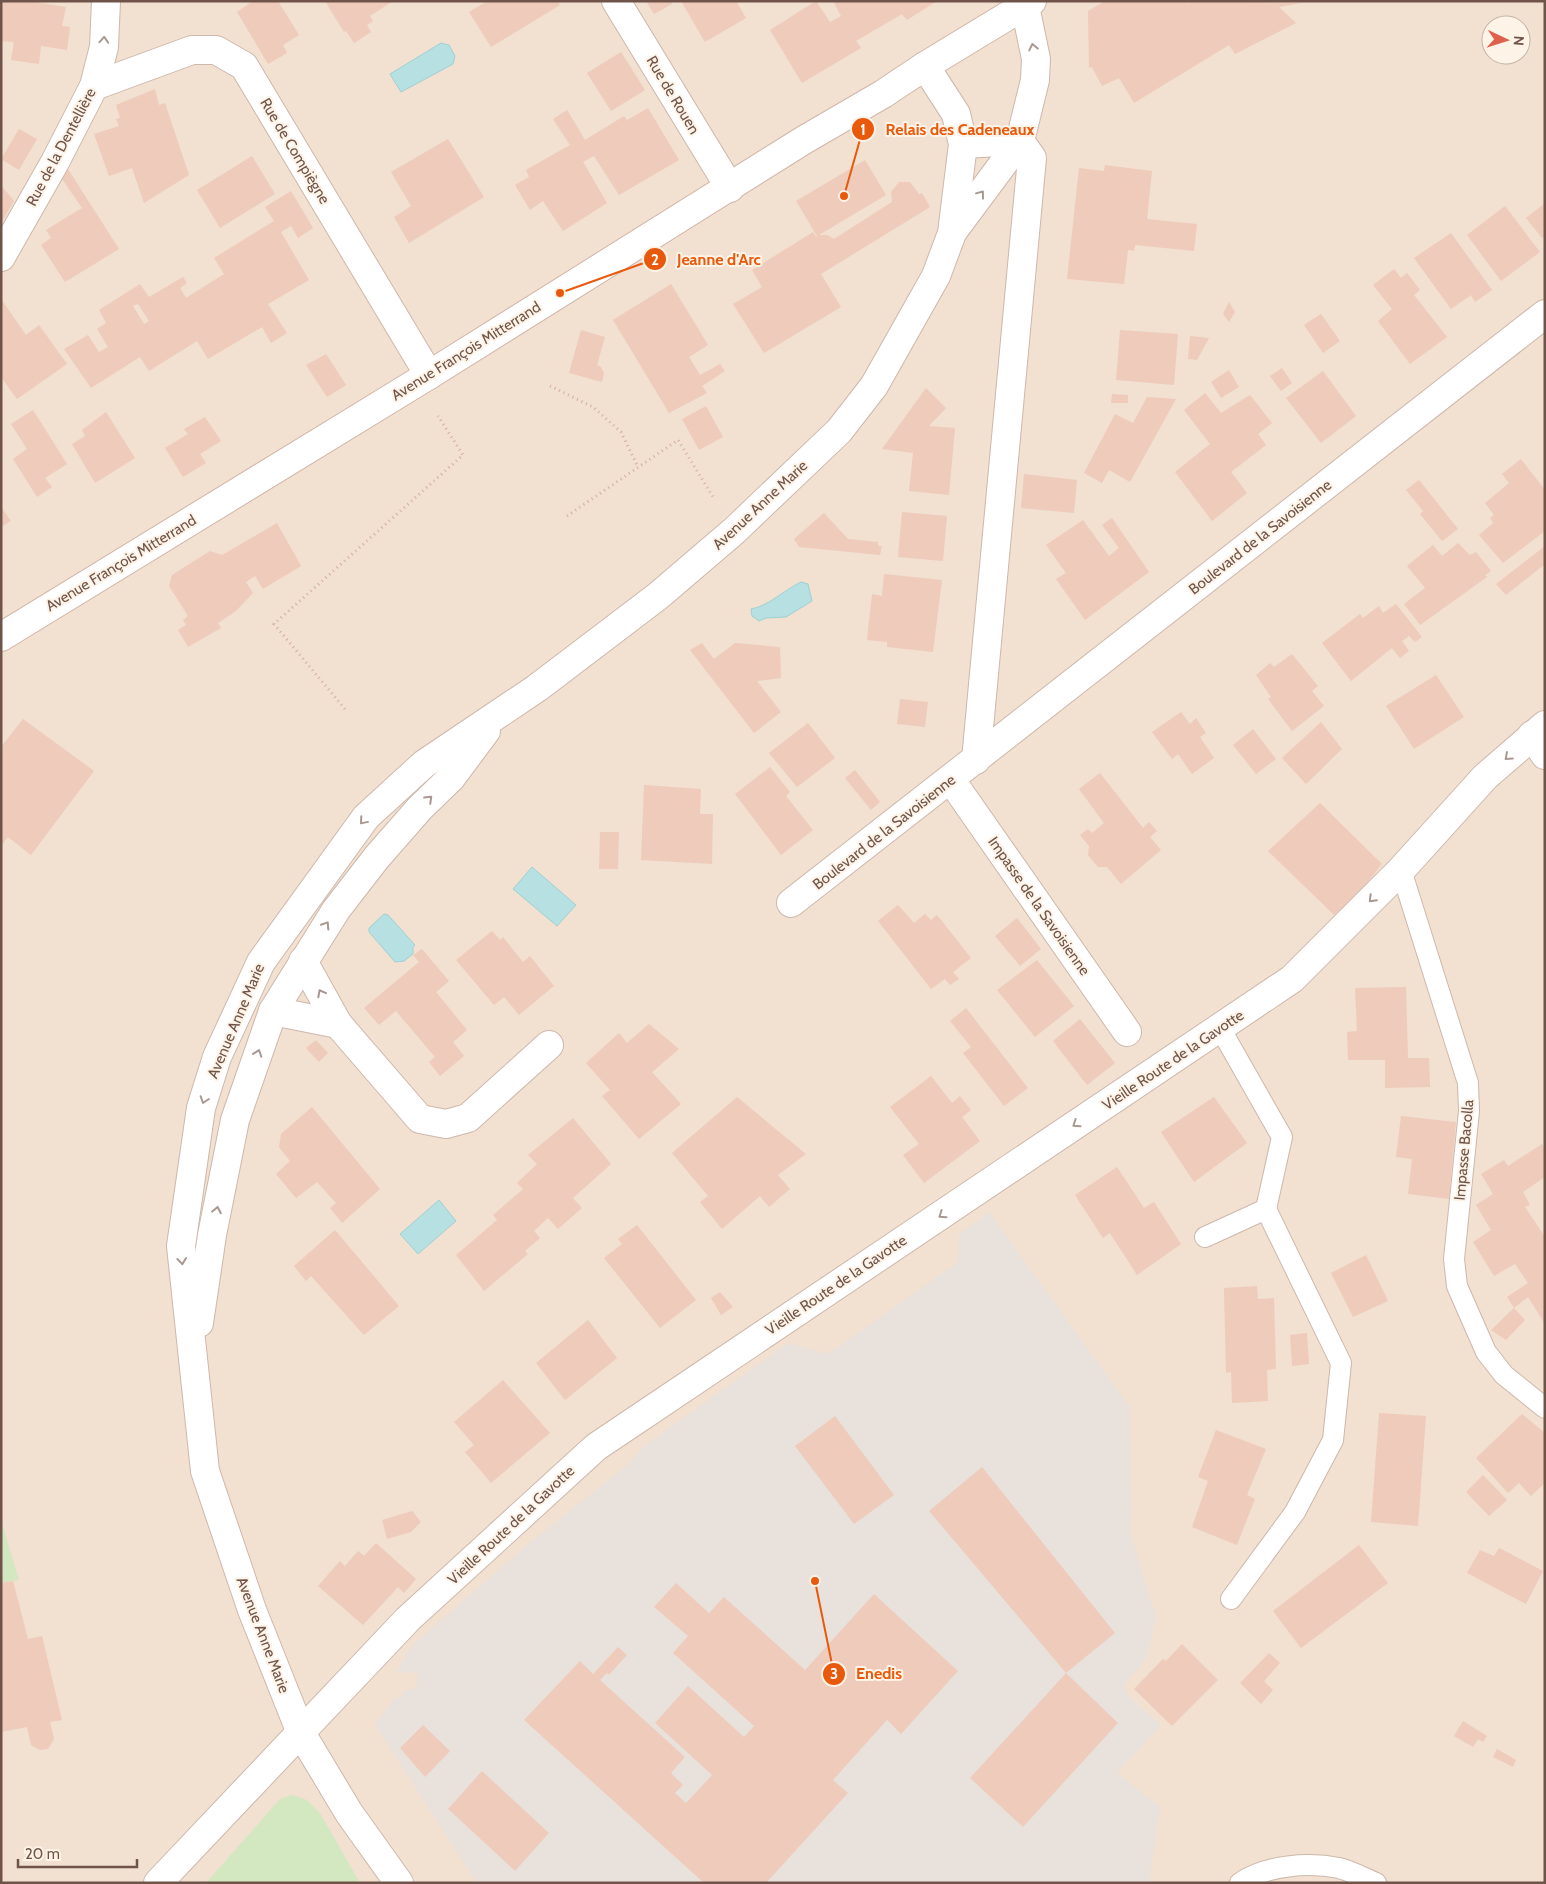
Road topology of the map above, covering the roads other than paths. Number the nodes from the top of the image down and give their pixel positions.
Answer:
1 (106, 1) edge
2 (616, 1) edge
3 (1026, 3) edge
4 (924, 66) junction
5 (94, 86) junction
6 (1020, 141) junction
7 (963, 144) junction
8 (730, 188) junction
9 (952, 233) junction
10 (1, 257) edge
11 (1545, 314) edge
12 (430, 375) junction
13 (1, 636) edge
14 (497, 715) junction
15 (1540, 738) edge
16 (976, 760) junction
17 (951, 780) junction
18 (328, 868) junction
19 (1401, 870) junction
20 (791, 903) dead end
21 (303, 961) junction
22 (273, 1011) junction
23 (338, 1024) junction
24 (1220, 1028) junction
25 (1128, 1032) dead end
26 (549, 1044) dead end
27 (1266, 1210) junction
28 (1205, 1237) dead end
29 (193, 1362) junction
30 (1545, 1408) edge
31 (1231, 1599) dead end
32 (301, 1733) junction
33 (158, 1883) edge
34 (400, 1883) edge
35 (1240, 1883) edge
36 (1376, 1883) edge

5 -> 1 street, Rue de la Dentellière
2 - 8 street, Rue de Rouen
3 - 4 street, Avenue François Mitterrand
6 -> 3 street, Avenue Anne Marie
4 - 7 street, Avenue Anne Marie
4 - 8 street, Avenue François Mitterrand
5 - 10 street, Rue de la Dentellière
5 - 12 street, Rue de Compiègne
6 - 7 street
9 -> 6 street, Avenue Anne Marie
6 - 16 street
7 - 9 street, Avenue Anne Marie
8 - 12 street, Avenue François Mitterrand
9 - 14 street, Avenue Anne Marie
11 - 16 street, Boulevard de la Savoisienne
12 - 13 street, Avenue François Mitterrand
14 -> 18 street, Avenue Anne Marie
21 -> 14 street, Avenue Anne Marie
15 -> 19 street, Vieille Route de la Gavotte
16 - 17 street, Boulevard de la Savoisienne
17 - 20 street, Boulevard de la Savoisienne
17 - 25 street, Impasse de la Savoisienne
18 - 22 street
18 -> 29 street, Avenue Anne Marie
19 -> 24 street, Vieille Route de la Gavotte
19 - 30 lane, Impasse Bacolla
21 - 22 street, Avenue Anne Marie
23 -> 21 street
22 - 23 street
29 -> 22 street, Avenue Anne Marie
23 - 26 street
24 - 27 lane
24 -> 32 street, Vieille Route de la Gavotte
27 - 28 lane
27 - 31 lane
29 - 32 street, Avenue Anne Marie
32 - 33 street, Vieille Route de la Gavotte
32 - 34 street, Avenue Anne Marie
35 - 36 lane

